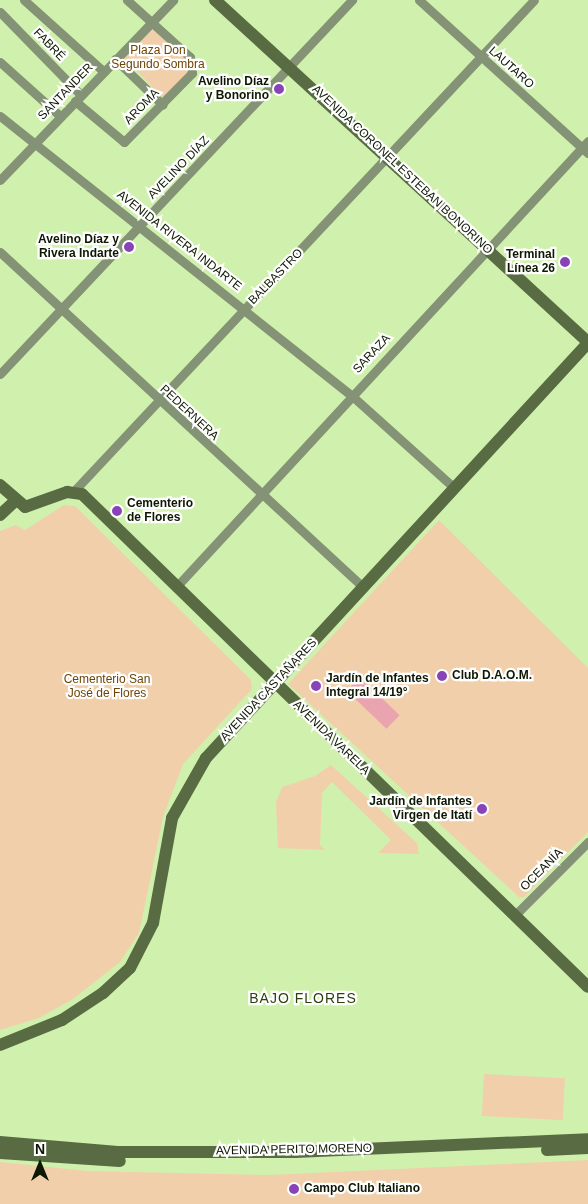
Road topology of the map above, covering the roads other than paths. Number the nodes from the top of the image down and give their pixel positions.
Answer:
1 (24, 0) edge
2 (127, 0) edge
3 (173, 0) edge
4 (215, 0) edge
5 (352, 0) edge
6 (419, 0) edge
7 (534, 0) edge
8 (0, 12) edge
9 (153, 21) junction
10 (481, 58) junction
11 (115, 59) junction
12 (0, 62) edge
13 (290, 67) junction
14 (103, 72) junction
15 (78, 98) junction
16 (163, 105) junction
17 (0, 116) edge
18 (60, 116) junction
19 (124, 142) joint
20 (34, 143) junction
21 (586, 147) edge
22 (389, 158) junction
23 (0, 180) edge
24 (141, 226) junction
25 (487, 248) junction
26 (0, 252) edge
27 (60, 309) junction
28 (245, 309) junction
29 (588, 342) edge
30 (0, 374) edge
31 (351, 395) junction
32 (156, 399) junction
33 (0, 485) edge
34 (453, 487) junction
35 (73, 492) junction
36 (260, 496) junction
37 (14, 502) junction
38 (0, 515) edge
39 (177, 586) junction
40 (364, 588) junction
41 (275, 683) junction
42 (588, 842) edge
43 (514, 916) junction
44 (588, 987) edge
45 (0, 1045) edge
46 (588, 1139) edge
47 (0, 1142) edge
48 (588, 1148) edge
49 (0, 1153) edge

1 - 14 street
2 - 9 street
3 - 9 street, SANTANDER
4 - 13 main road, AVENIDA CORONEL ESTEBAN BONORINO
5 - 13 street, AVELINO DÍAZ
6 - 10 street, LAUTARO
7 - 10 street, BALBASTRO
8 - 15 street, FABRÉ
9 - 11 street, SANTANDER
9 - 16 street, AROMA
10 - 21 street, LAUTARO
10 - 22 street, BALBASTRO
11 - 14 street, SANTANDER
11 - 16 street
12 - 18 street
13 - 22 main road, AVENIDA CORONEL ESTEBAN BONORINO
13 - 24 street, AVELINO DÍAZ
14 - 15 street, SANTANDER
15 - 18 street, SANTANDER
15 - 19 street, FABRÉ
16 - 19 street, AROMA
17 - 20 street, AVENIDA RIVERA INDARTE
18 - 20 street, SANTANDER
20 - 23 street, SANTANDER
20 - 24 street, AVENIDA RIVERA INDARTE
21 - 25 street, SARAZA
22 - 25 main road, AVENIDA CORONEL ESTEBAN BONORINO
22 - 28 street, BALBASTRO
24 - 27 street, AVELINO DÍAZ
24 - 28 street, AVENIDA RIVERA INDARTE
25 - 29 main road, AVENIDA CORONEL ESTEBAN BONORINO
25 - 31 street, SARAZA
26 - 27 street, PEDERNERA
27 - 30 street, AVELINO DÍAZ
27 - 32 street, PEDERNERA
28 - 31 street, AVENIDA RIVERA INDARTE
28 - 32 street, BALBASTRO
29 - 34 main road, AVENIDA CASTAÑARES
31 - 34 street, AVENIDA RIVERA INDARTE
31 - 36 street, SARAZA
32 - 35 street, BALBASTRO
32 - 36 street, PEDERNERA
33 - 37 main road
34 - 40 main road, AVENIDA CASTAÑARES
35 - 37 main road, BALBASTRO
35 - 39 main road, AVENIDA VARELA
36 - 39 street, SARAZA
36 - 40 street, PEDERNERA
37 - 38 main road
39 - 41 main road, AVENIDA VARELA
40 - 41 main road, AVENIDA CASTAÑARES
41 - 43 main road, AVENIDA VARELA
41 - 45 main road, AVENIDA CASTAÑARES
42 - 43 street, OCEANÍA
43 - 44 main road, AVENIDA VARELA
46 - 47 main road, AVENIDA PERITO MORENO
48 - 49 main road, AVENIDA PERITO MORENO

